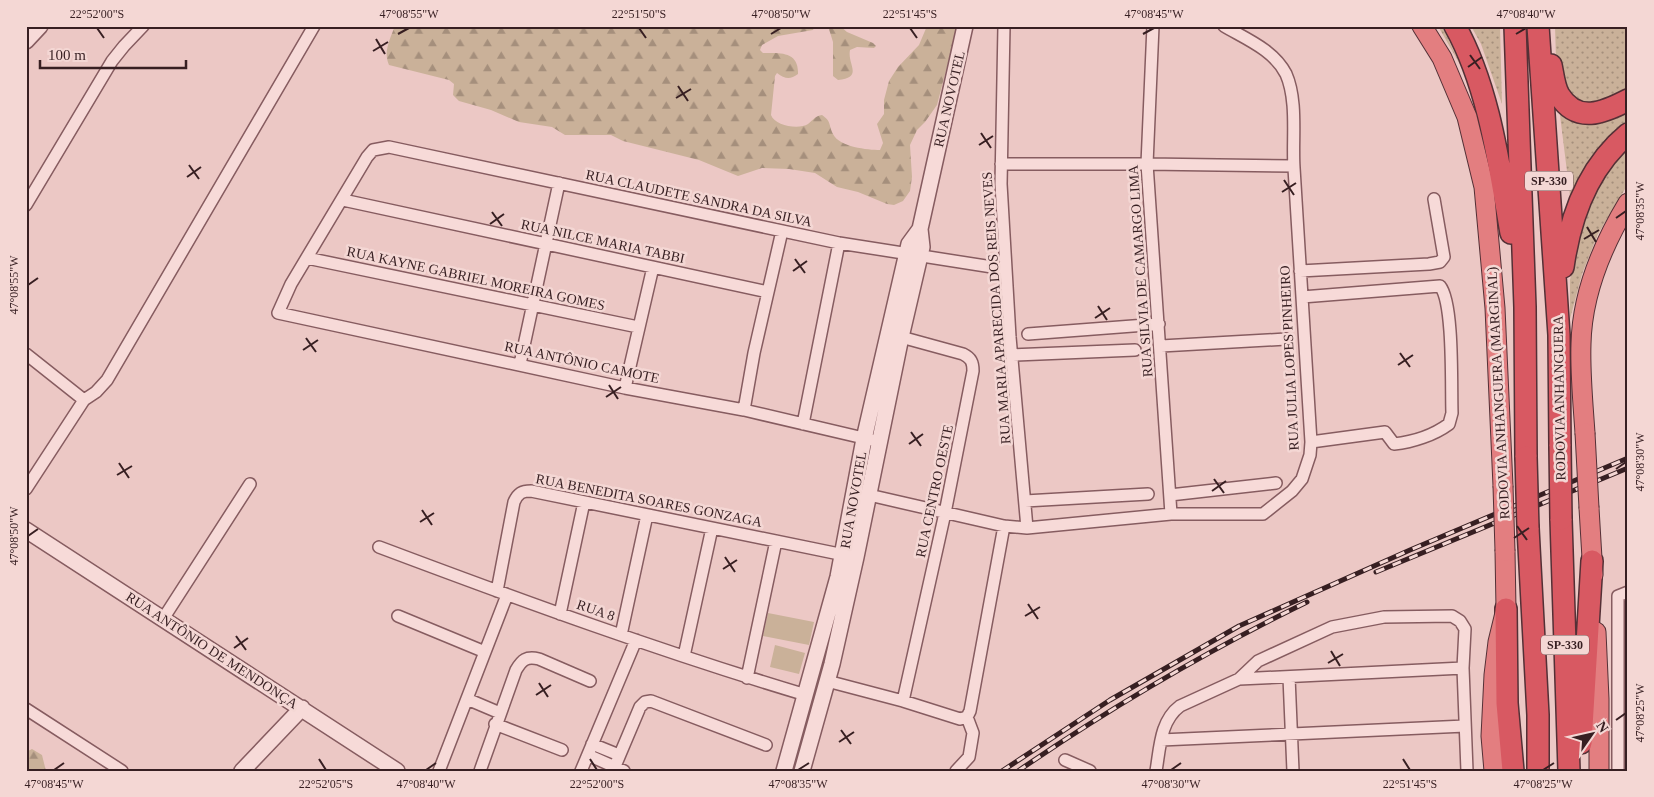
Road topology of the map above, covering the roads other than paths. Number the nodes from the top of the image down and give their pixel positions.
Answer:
1 (40, 26) edge
2 (143, 26) edge
3 (314, 26) edge
4 (965, 26) edge
5 (1004, 26) edge
6 (1153, 26) edge
7 (1224, 26) edge
8 (1422, 26) edge
9 (1455, 26) edge
10 (1516, 26) edge
11 (1538, 26) edge
12 (1542, 26) edge
13 (26, 41) edge
14 (1628, 100) edge
15 (1628, 134) edge
16 (1001, 164) junction
17 (1147, 164) junction
18 (1293, 166) junction
19 (559, 183) junction
20 (1434, 199) dead end
21 (343, 200) junction
22 (1628, 203) edge
23 (26, 205) edge
24 (782, 231) junction
25 (839, 243) junction
26 (546, 244) junction
27 (913, 255) junction
28 (307, 258) junction
29 (653, 267) junction
30 (1006, 268) junction
31 (1300, 271) junction
32 (768, 292) junction
33 (1302, 297) junction
34 (532, 305) junction
35 (1525, 307) junction
36 (1159, 324) junction
37 (638, 327) junction
38 (1028, 334) dead end
39 (1559, 335) junction
40 (901, 337) junction
41 (1286, 339) dead end
42 (1161, 346) junction
43 (1135, 350) dead end
44 (26, 354) edge
45 (1013, 355) junction
46 (520, 364) junction
47 (625, 388) junction
48 (84, 400) junction
49 (744, 410) junction
50 (802, 424) junction
51 (864, 439) junction
52 (880, 442) junction
53 (1311, 442) junction
54 (1276, 483) dead end
55 (250, 484) dead end
56 (26, 490) edge
57 (1148, 494) dead end
58 (1170, 494) junction
59 (869, 496) junction
60 (1025, 501) junction
61 (584, 502) junction
62 (945, 513) junction
63 (1171, 514) junction
64 (647, 515) junction
65 (1004, 526) junction
66 (712, 528) junction
67 (1027, 528) junction
68 (26, 530) edge
69 (776, 541) junction
70 (379, 547) dead end
71 (849, 556) junction
72 (1592, 560) junction
73 (1628, 592) edge
74 (502, 593) junction
75 (1506, 609) junction
76 (560, 614) junction
77 (398, 616) dead end
78 (163, 619) junction
79 (621, 635) junction
80 (636, 640) junction
81 (485, 652) junction
82 (684, 656) junction
83 (1463, 668) junction
84 (1289, 677) junction
85 (747, 678) junction
86 (1239, 679) junction
87 (590, 681) dead end
88 (827, 681) junction
89 (806, 696) junction
90 (467, 699) junction
91 (903, 701) junction
92 (302, 708) junction
93 (26, 709) edge
94 (500, 712) junction
95 (967, 717) junction
96 (816, 720) junction
97 (495, 724) junction
98 (1465, 726) junction
99 (1291, 733) junction
100 (1161, 740) junction
101 (592, 744) junction
102 (766, 746) dead end
103 (562, 750) dead end
104 (588, 755) junction
105 (619, 755) junction
106 (1064, 760) dead end
107 (617, 769) edge
108 (483, 770) edge
109 (122, 771) edge
110 (242, 771) edge
111 (397, 771) edge
112 (439, 771) edge
113 (581, 771) edge
114 (784, 771) edge
115 (802, 771) edge
116 (956, 771) edge
117 (1090, 771) edge
118 (1156, 771) edge
119 (1293, 771) edge
120 (1468, 771) edge
121 (1494, 771) edge
122 (1513, 771) edge
123 (1538, 771) edge
124 (1569, 771) edge
125 (1577, 771) edge
126 (1599, 771) edge
127 (1618, 771) edge

1 - 13 street
2 - 23 street
3 - 48 street
4 - 27 street, RUA NOVOTEL
5 - 16 street, RUA MARIA APARECIDA DOS REIS NEVES
6 - 17 street, RUA SILVIA DE CAMARGO LIMA
7 - 18 street, RUA JULIA LOPES PINHEIRO
8 - 75 highway, RODOVIA ANHANGUERA (MARGINAL), bridge
9 - 35 highway
10 - 35 highway, SP-330
11 - 39 highway, RODOVIA ANHANGUERA / SP-330
12 - 14 highway
15 - 39 highway
16 - 17 street
16 - 30 street, RUA MARIA APARECIDA DOS REIS NEVES
17 - 18 street
17 - 36 street, RUA SILVIA DE CAMARGO LIMA
18 - 31 street, RUA JULIA LOPES PINHEIRO
19 - 21 street, RUA CLAUDETE SANDRA DA SILVA
19 - 24 street, RUA CLAUDETE SANDRA DA SILVA
19 - 26 street
20 - 31 street
21 - 26 street, RUA NILCE MARIA TABBI
21 - 28 street
22 - 72 highway, bridge
24 - 25 street, RUA CLAUDETE SANDRA DA SILVA
24 - 32 street
25 - 27 street, RUA CLAUDETE SANDRA DA SILVA
25 - 50 street
26 - 29 street, RUA NILCE MARIA TABBI
26 - 34 street
27 - 30 street, RUA CLAUDETE SANDRA DA SILVA
27 - 40 street, RUA NOVOTEL
27 - 51 street, RUA NOVOTEL
28 - 34 street, RUA KAYNE GABRIEL MOREIRA GOMES
28 - 46 street, RUA ANTÔNIO CAMOTE
29 - 32 street, RUA NILCE MARIA TABBI
29 - 37 street
30 - 45 street, RUA MARIA APARECIDA DOS REIS NEVES
31 - 33 street, RUA JULIA LOPES PINHEIRO
32 - 49 street
33 - 53 street, RUA JULIA LOPES PINHEIRO
33 - 53 street
34 - 37 street, RUA KAYNE GABRIEL MOREIRA GOMES
34 - 46 street
35 - 123 highway, SP-330, bridge
36 - 38 street
36 - 42 street, RUA SILVIA DE CAMARGO LIMA
37 - 47 street
39 - 124 highway, RODOVIA ANHANGUERA / SP-330, bridge
40 - 52 street, RUA NOVOTEL
40 - 62 street, RUA CENTRO OESTE
41 - 42 street
42 - 58 street, RUA SILVIA DE CAMARGO LIMA
43 - 45 street
44 - 48 street
45 - 60 street, RUA MARIA APARECIDA DOS REIS NEVES
46 - 47 street, RUA ANTÔNIO CAMOTE
47 - 49 street, RUA ANTÔNIO CAMOTE
48 - 56 street
49 - 50 street, RUA ANTÔNIO CAMOTE
50 - 51 street, RUA ANTÔNIO CAMOTE
51 - 52 street, RUA ANTÔNIO CAMOTE
51 - 71 street, RUA NOVOTEL
52 - 59 street, RUA NOVOTEL
53 - 63 street, RUA JULIA LOPES PINHEIRO
54 - 58 street
55 - 78 street
57 - 60 street
58 - 63 street, RUA SILVIA DE CAMARGO LIMA
59 - 62 street, RUA JULIA LOPES PINHEIRO
59 - 71 street, RUA NOVOTEL
60 - 67 street, RUA MARIA APARECIDA DOS REIS NEVES
61 - 64 street, RUA BENEDITA SOARES GONZAGA
61 - 74 street, RUA BENEDITA SOARES GONZAGA
61 - 76 street
62 - 65 street, RUA JULIA LOPES PINHEIRO
62 - 91 street, RUA CENTRO OESTE
63 - 67 street, RUA JULIA LOPES PINHEIRO
64 - 66 street, RUA BENEDITA SOARES GONZAGA
64 - 79 street
65 - 67 street, RUA JULIA LOPES PINHEIRO
65 - 95 street
66 - 69 street, RUA BENEDITA SOARES GONZAGA
66 - 82 street
68 - 78 street, RUA ANTÔNIO DE MENDONÇA
69 - 71 street, RUA BENEDITA SOARES GONZAGA
69 - 85 street
70 - 74 street, RUA 8
71 - 88 street, RUA NOVOTEL
71 - 89 street, RUA NOVOTEL
72 - 125 highway
72 - 126 highway
73 - 127 street
74 - 76 street, RUA 8
74 - 81 street
75 - 121 highway, RODOVIA ANHANGUERA (MARGINAL)
75 - 122 highway
76 - 79 street, RUA 8
77 - 81 street
78 - 92 street, RUA ANTÔNIO DE MENDONÇA
79 - 80 street, RUA 8
80 - 82 street, RUA 8
80 - 101 street
81 - 90 street
82 - 85 street, RUA 8
83 - 84 street
83 - 86 street
83 - 98 street
84 - 86 street
84 - 99 street
85 - 89 street, RUA 8
86 - 100 street
87 - 94 street
88 - 89 street
88 - 91 street
88 - 96 street, RUA NOVOTEL
89 - 96 street
89 - 114 street, RUA NOVOTEL
90 - 94 street
90 - 112 street
91 - 95 street
92 - 110 street
92 - 111 street, RUA ANTÔNIO DE MENDONÇA
93 - 109 street
94 - 97 street
95 - 116 street
96 - 115 street, RUA NOVOTEL
97 - 103 street
97 - 108 street
98 - 99 street
98 - 120 street
99 - 100 street
99 - 119 street
100 - 118 street
101 - 104 street
101 - 105 street
102 - 105 street
104 - 107 street
104 - 113 street
105 - 107 street
106 - 117 street

